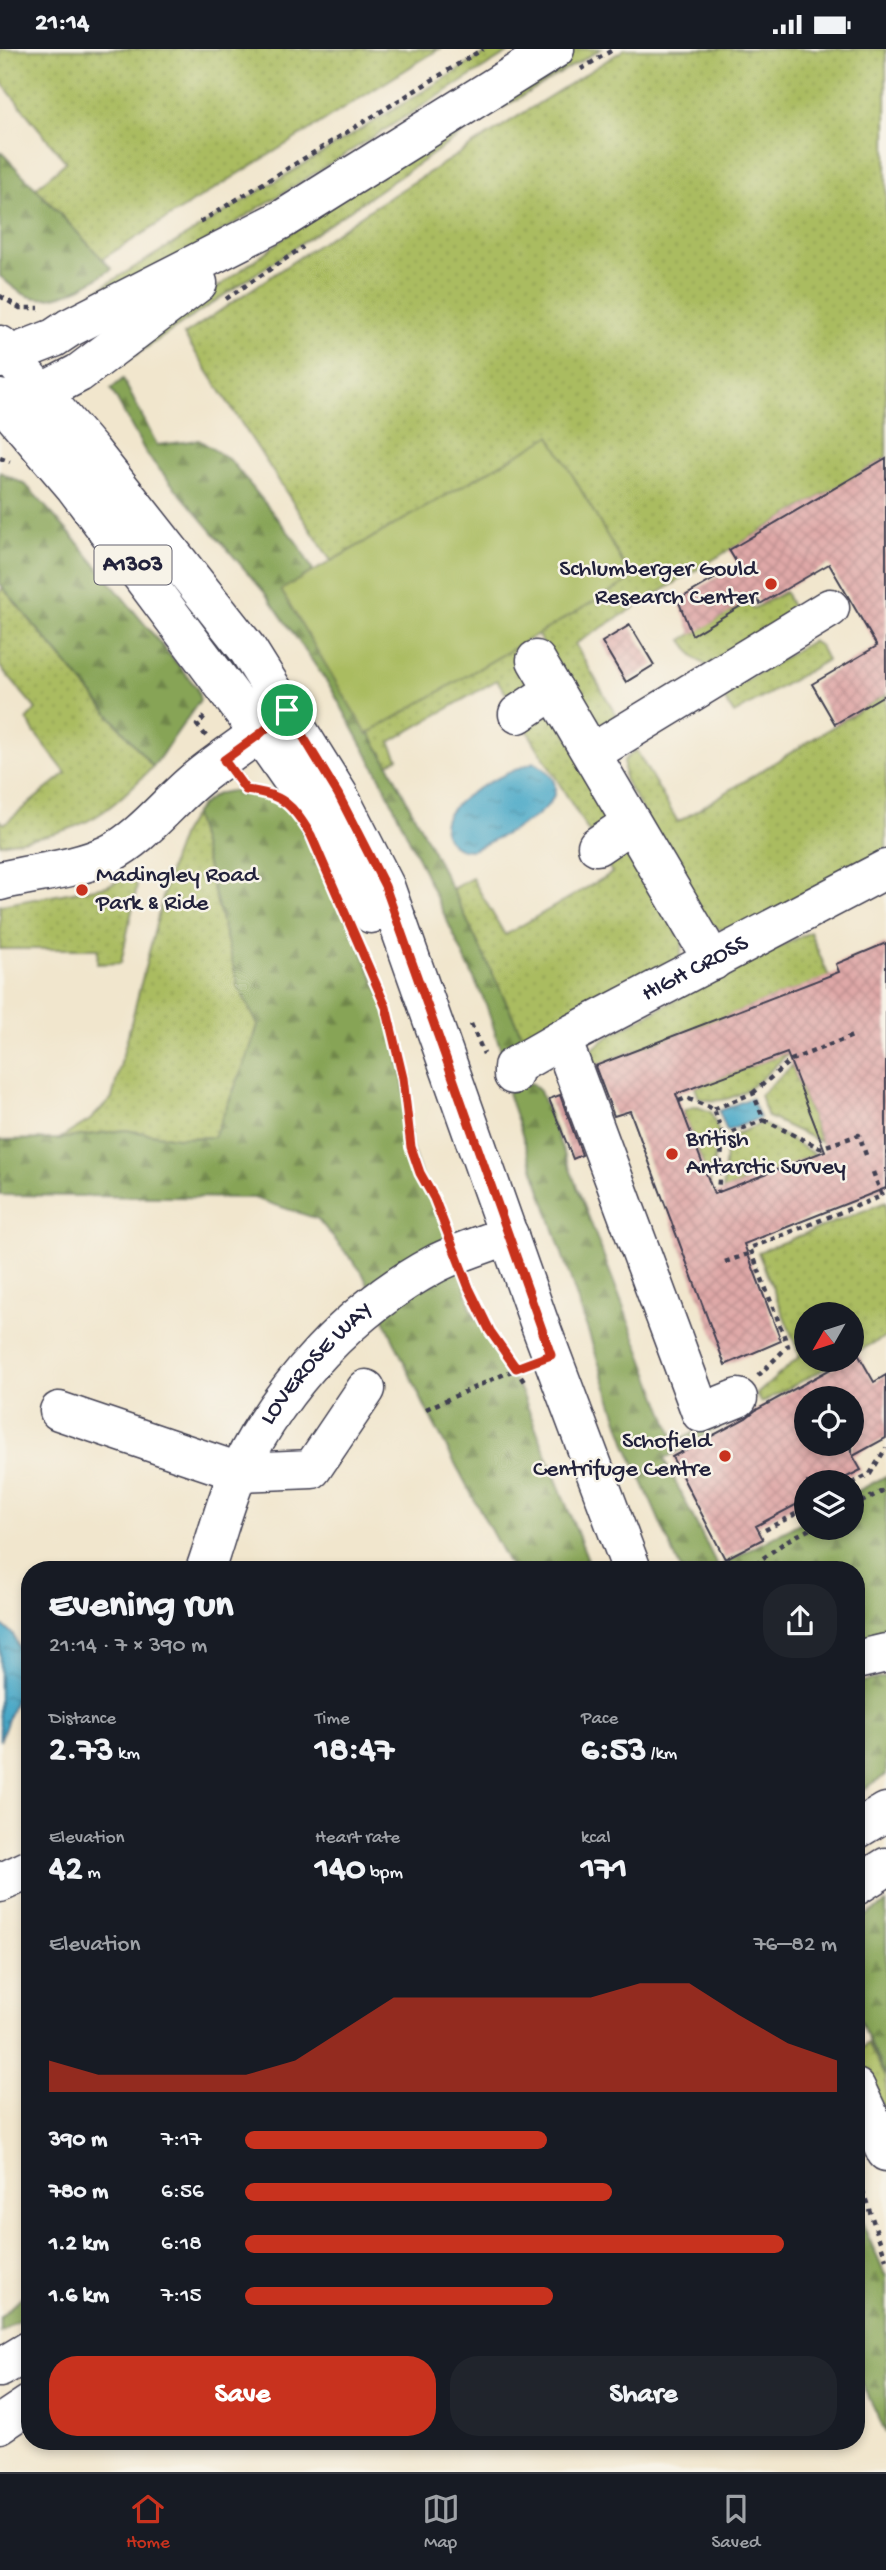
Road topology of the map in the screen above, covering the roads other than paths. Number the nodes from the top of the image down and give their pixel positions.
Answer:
1 (555, 49) edge
2 (284, 219) junction
3 (3, 354) edge
4 (41, 393) junction
5 (1, 401) edge
6 (831, 608) dead end
7 (518, 714) dead end
8 (274, 722) junction
9 (592, 753) junction
10 (631, 823) junction
11 (597, 846) dead end
12 (886, 869) edge
13 (11, 875) edge
14 (713, 961) junction
15 (562, 1039) junction
16 (513, 1075) dead end
17 (509, 1235) junction
18 (366, 1389) dead end
19 (738, 1398) road end
20 (59, 1411) dead end
21 (239, 1472) junction
22 (208, 1561) edge
23 (629, 1561) edge
24 (886, 1653) edge
25 (865, 1658) edge
26 (886, 1812) edge
27 (865, 1825) edge
28 (886, 1867) edge
29 (21, 1873) edge
30 (865, 1880) edge
31 (0, 1883) edge
32 (865, 2107) edge
33 (886, 2152) edge
34 (21, 2355) edge
35 (0, 2368) edge
36 (21, 2409) edge
37 (0, 2424) edge

1 - 2 main road
2 - 3 main road
2 - 4 main road
3 - 4 main road, A1303
4 - 5 main road
4 - 8 main road, A1303
5 - 8 main road, A1303
6 - 9 main road
7 - 9 main road
8 - 13 main road
8 - 17 main road, A1303
9 - 10 main road
10 - 11 main road
10 - 14 main road
12 - 14 main road, HIGH CROSS
14 - 15 main road, HIGH CROSS
15 - 16 main road, HIGH CROSS
15 - 19 main road
17 - 21 main road, LOVEROSE WAY
17 - 23 main road, A1303
18 - 21 main road
20 - 21 main road
21 - 22 main road, LOVEROSE WAY
24 - 25 main road
26 - 27 main road
28 - 30 main road
29 - 31 main road
32 - 33 main road
34 - 35 main road
36 - 37 main road

